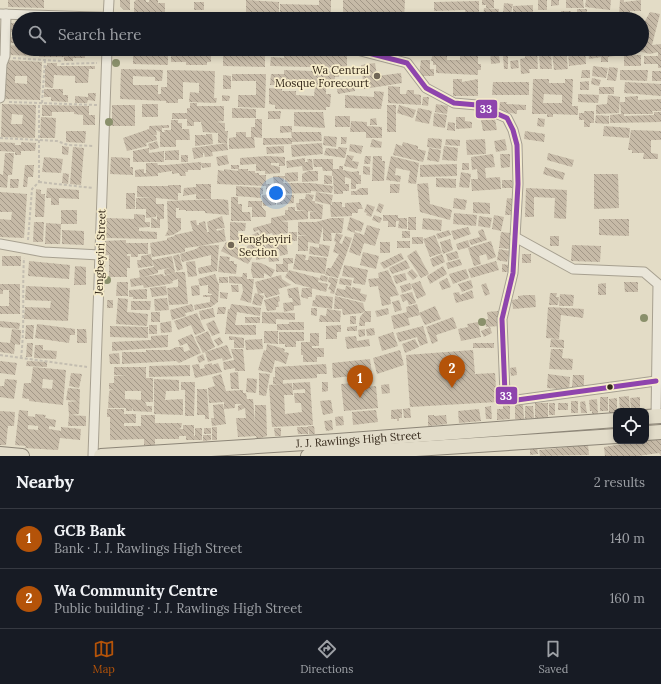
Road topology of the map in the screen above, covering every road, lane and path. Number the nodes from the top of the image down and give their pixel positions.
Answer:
1 (109, 0) edge
2 (108, 12) edge
3 (3, 14) edge
4 (107, 56) edge
5 (380, 56) edge
6 (4, 59) junction
7 (45, 60) junction
8 (107, 63) junction
9 (4, 100) edge
10 (39, 103) junction
11 (42, 103) junction
12 (105, 105) junction
13 (0, 138) edge
14 (38, 140) junction
15 (104, 146) junction
16 (39, 182) dead end
17 (102, 188) junction
18 (515, 237) junction
19 (0, 244) edge
20 (100, 255) junction
21 (0, 355) edge
22 (96, 368) junction
23 (656, 381) junction
24 (654, 417) edge
25 (613, 420) edge
26 (661, 432) edge
27 (649, 433) edge
28 (613, 436) edge
29 (0, 454) edge
30 (22, 456) edge
31 (93, 456) edge
32 (101, 456) edge
33 (308, 456) edge

1 - 2 street
3 - 6 street
4 - 8 street, Jengbeyiri Street
5 - 18 street
6 - 7 path
6 - 9 street
7 - 8 path
7 - 11 path
8 - 12 street, Jengbeyiri Street
9 - 10 path
10 - 11 path
10 - 14 path
11 - 12 path
12 - 15 street, Jengbeyiri Street
13 - 14 path
14 - 15 path
15 - 17 street, Jengbeyiri Street
16 - 17 path
17 - 20 street, Jengbeyiri Street
18 - 23 street
18 - 23 street
19 - 20 street
20 - 22 street, Jengbeyiri Street
21 - 22 path
22 - 31 street, Jengbeyiri Street
23 - 24 street
25 - 32 main road, J. J. Rawlings High Street
26 - 27 main road
28 - 33 main road, J. J. Rawlings High Street
29 - 30 main road

